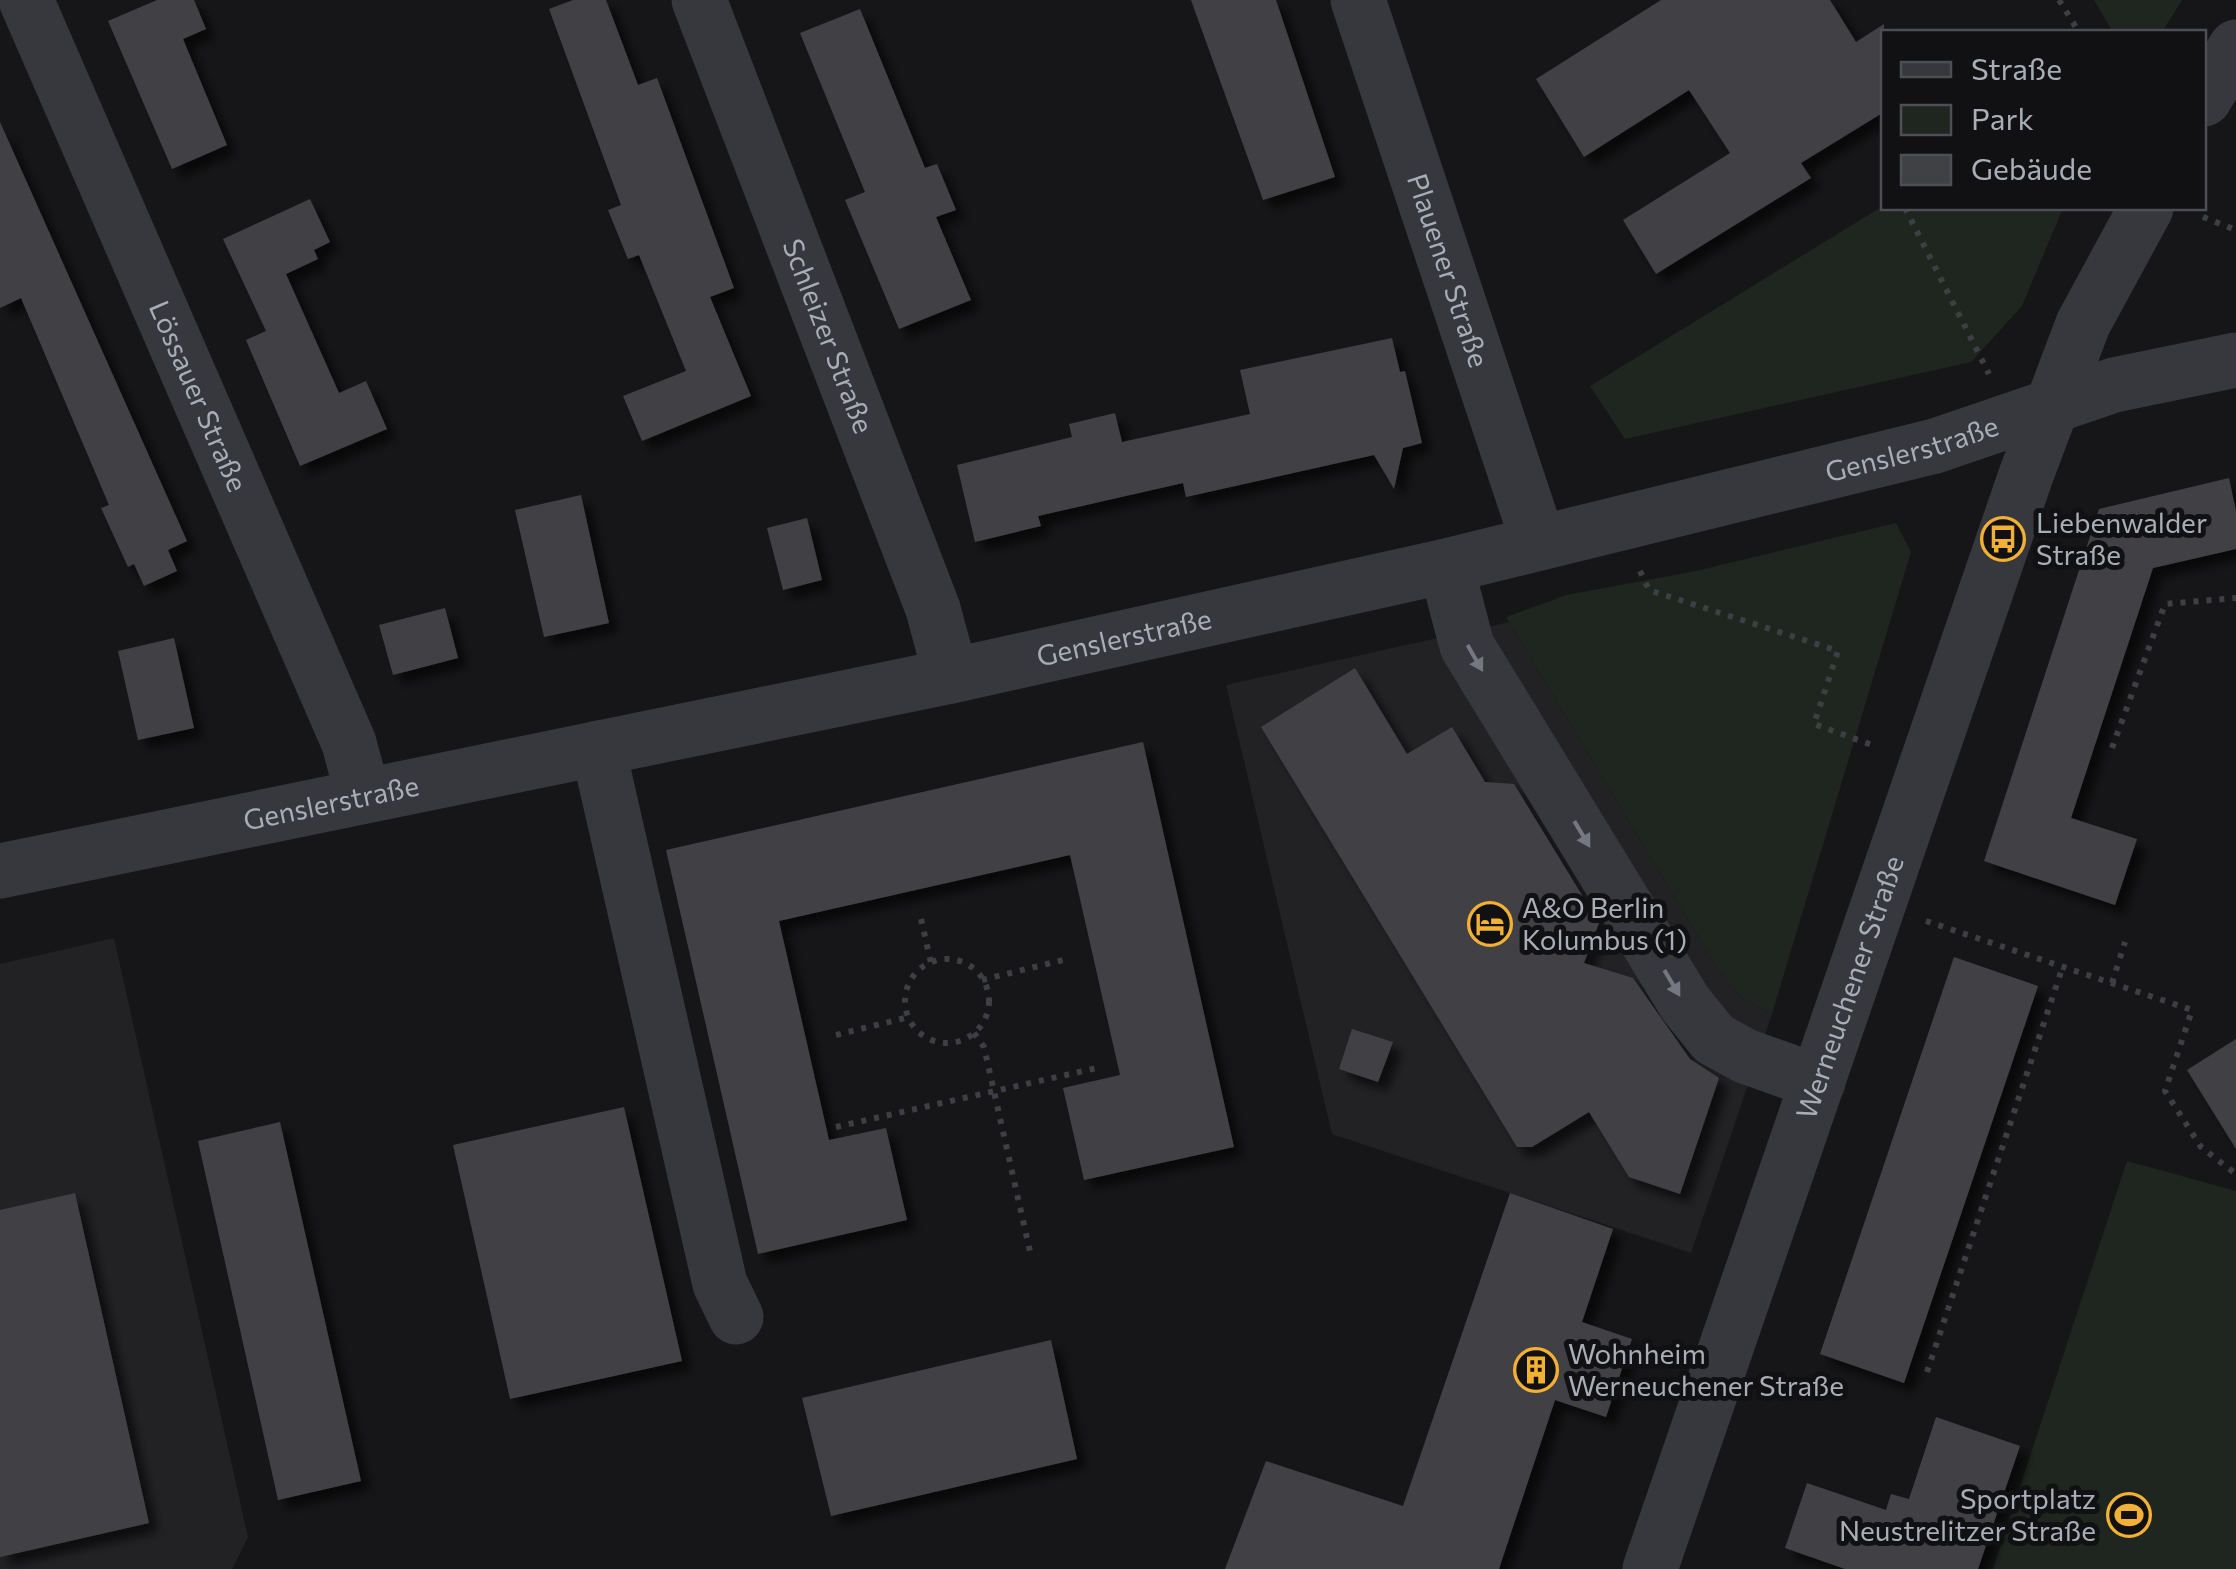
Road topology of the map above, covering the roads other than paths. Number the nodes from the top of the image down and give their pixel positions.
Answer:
1 (26, 0) edge
2 (699, 0) edge
3 (1358, 0) edge
4 (2236, 47) edge
5 (2206, 96) edge
6 (2145, 210) edge
7 (2236, 360) edge
8 (2054, 407) junction
9 (1538, 542) junction
10 (1446, 566) junction
11 (951, 676) junction
12 (598, 748) junction
13 (363, 796) junction
14 (0, 870) edge
15 (1818, 1082) junction
16 (736, 1317) dead end
17 (1650, 1569) edge

1 - 13 street, Lössauer Straße
2 - 11 street, Schleizer Straße
3 - 9 street, Plauener Straße
4 - 5 street
6 - 8 street
7 - 8 street, Genslerstraße
8 - 9 street, Genslerstraße
8 - 15 street, Werneuchener Straße
9 - 10 street, Genslerstraße
10 - 11 street, Genslerstraße
10 -> 15 street
11 - 12 street, Genslerstraße
12 - 13 street, Genslerstraße
12 - 16 street
13 - 14 street, Genslerstraße
15 - 17 street, Werneuchener Straße

